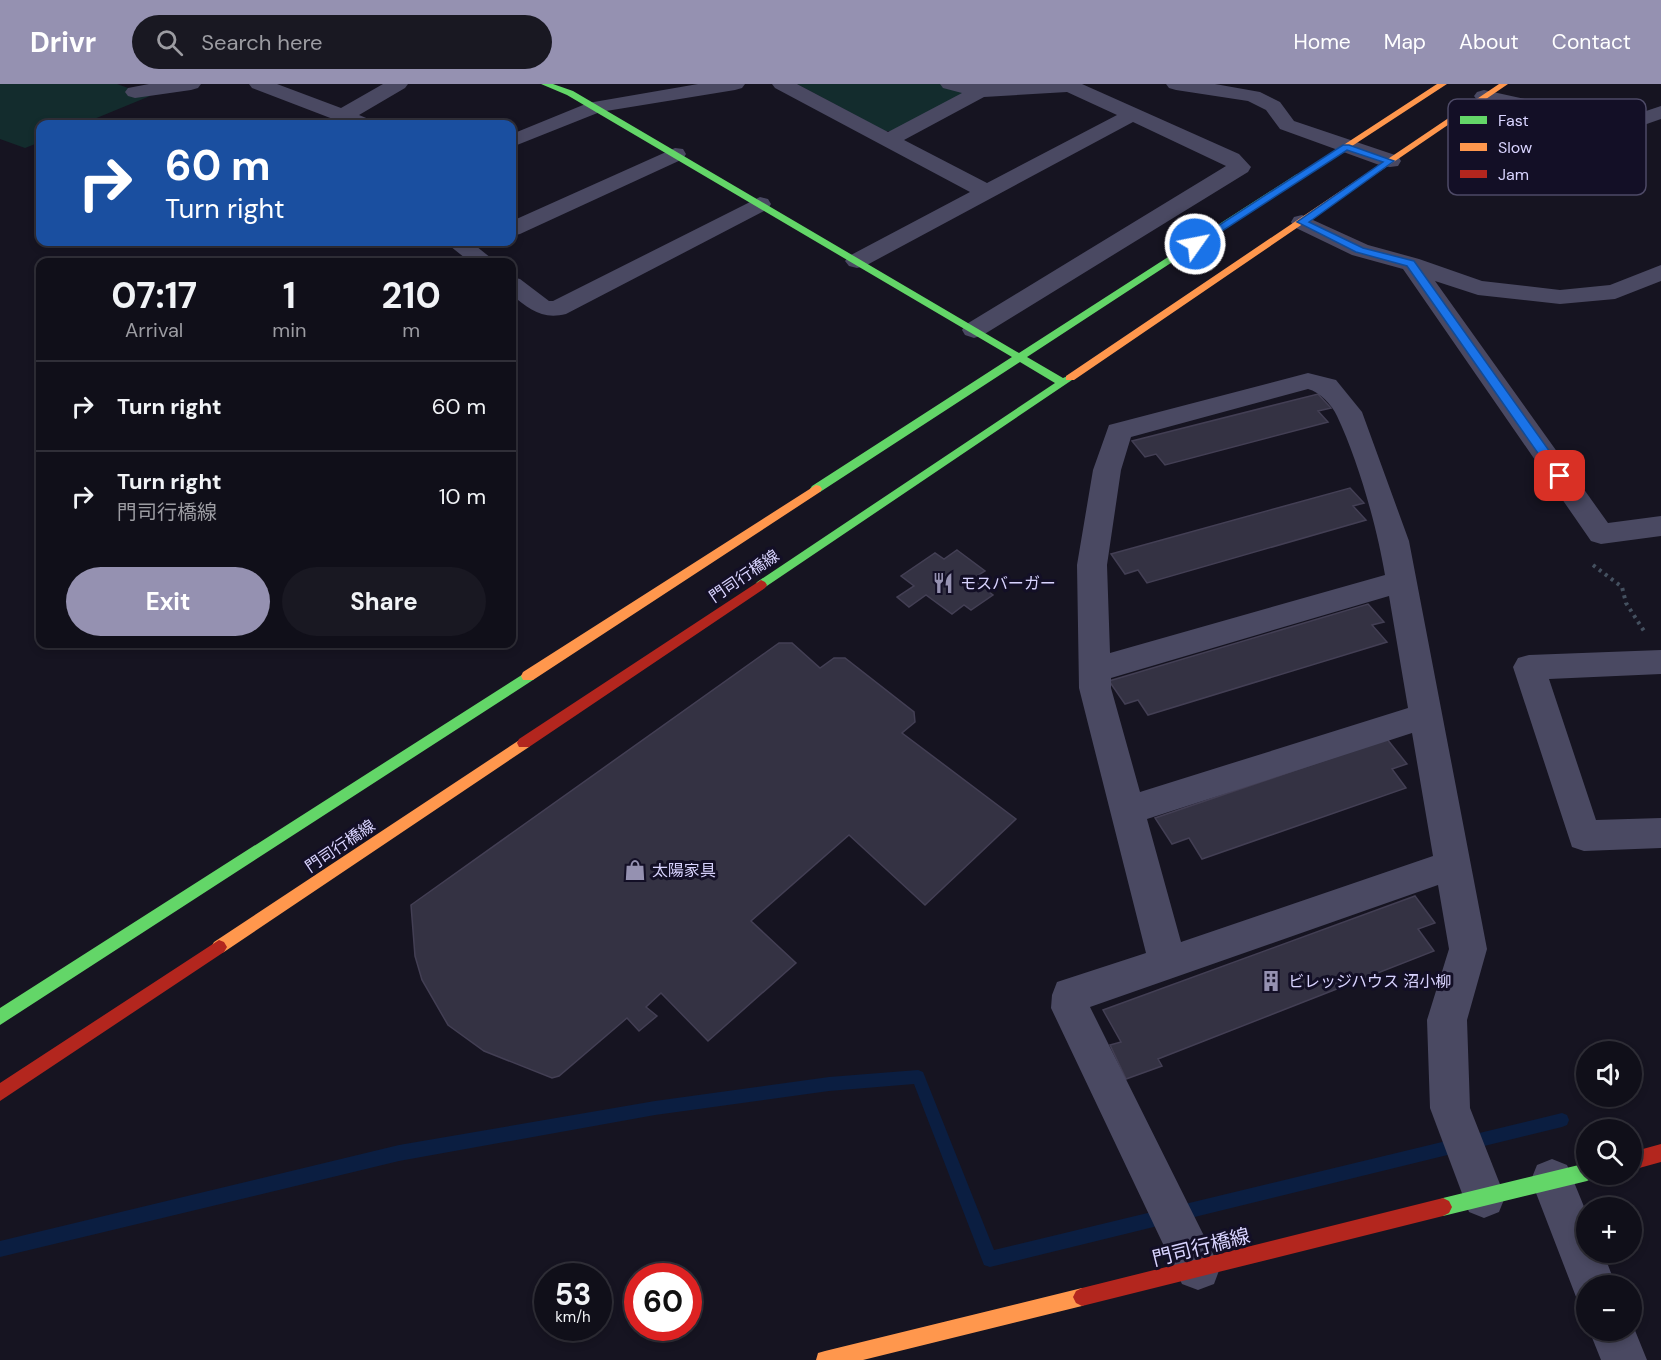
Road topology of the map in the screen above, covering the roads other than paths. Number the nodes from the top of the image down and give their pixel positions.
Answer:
1 (191, 84) edge
2 (259, 84) edge
3 (398, 84) edge
4 (545, 84) edge
5 (735, 84) edge
6 (782, 84) edge
7 (950, 84) edge
8 (1176, 84) edge
9 (1443, 84) edge
10 (1504, 84) edge
11 (980, 91) junction
12 (135, 92) dead end
13 (1484, 96) junction
14 (1480, 99) edge
15 (1497, 99) edge
16 (595, 107) junction
17 (1661, 112) edge
18 (1132, 115) junction
19 (342, 116) junction
20 (1646, 118) edge
21 (353, 120) edge
22 (1448, 121) edge
23 (516, 139) edge
24 (888, 140) junction
25 (1346, 147) junction
26 (675, 154) junction
27 (1389, 161) junction
28 (987, 192) junction
29 (760, 204) junction
30 (1302, 222) junction
31 (516, 227) edge
32 (858, 261) junction
33 (1411, 264) junction
34 (1661, 272) edge
35 (516, 287) edge
36 (974, 330) junction
37 (1020, 357) junction
38 (1063, 383) junction
39 (1661, 526) edge
40 (1401, 581) junction
41 (1661, 662) edge
42 (1095, 670) junction
43 (1425, 716) junction
44 (1128, 810) junction
45 (1661, 833) edge
46 (1452, 865) junction
47 (1168, 964) junction
48 (0, 1017) edge
49 (0, 1093) edge
50 (1661, 1153) edge
51 (1642, 1158) edge
52 (1570, 1176) edge
53 (1477, 1180) junction
54 (1190, 1251) junction
55 (1592, 1275) edge
56 (1616, 1341) edge
57 (825, 1360) edge
58 (1624, 1360) edge

1 - 12 street
2 - 19 street
3 - 19 street
4 - 16 main road
5 - 16 street
6 - 24 street
7 - 11 street
8 - 25 street
9 - 25 main road, 門司行橋線
10 - 13 main road, 門司行橋線
11 - 18 street
11 - 24 street
13 - 14 main road, 門司行橋線
13 - 15 street
16 - 23 street
16 - 26 main road
17 - 20 street
18 - 28 street
18 - 36 street
19 - 21 street
22 - 27 main road, 門司行橋線
24 - 28 street
25 - 27 street
25 - 37 main road, 門司行橋線
26 - 29 main road
26 - 31 street
27 - 30 main road, 門司行橋線
28 - 32 street
29 - 32 main road
29 - 35 street
30 - 33 street
30 - 38 main road, 門司行橋線
32 - 36 main road
33 - 34 street
33 - 39 street
36 - 37 main road
37 - 38 main road
37 - 48 main road, 門司行橋線
38 - 49 main road, 門司行橋線
40 - 42 street
40 - 42 street
40 - 43 street
41 - 45 street
42 - 44 street
43 - 44 street
43 - 46 street
44 - 47 street
46 - 47 street
46 - 53 street
47 - 54 street
50 - 51 main road
52 - 53 main road, 門司行橋線
52 - 55 street
53 - 54 main road, 門司行橋線
54 - 57 main road, 門司行橋線
56 - 58 street

